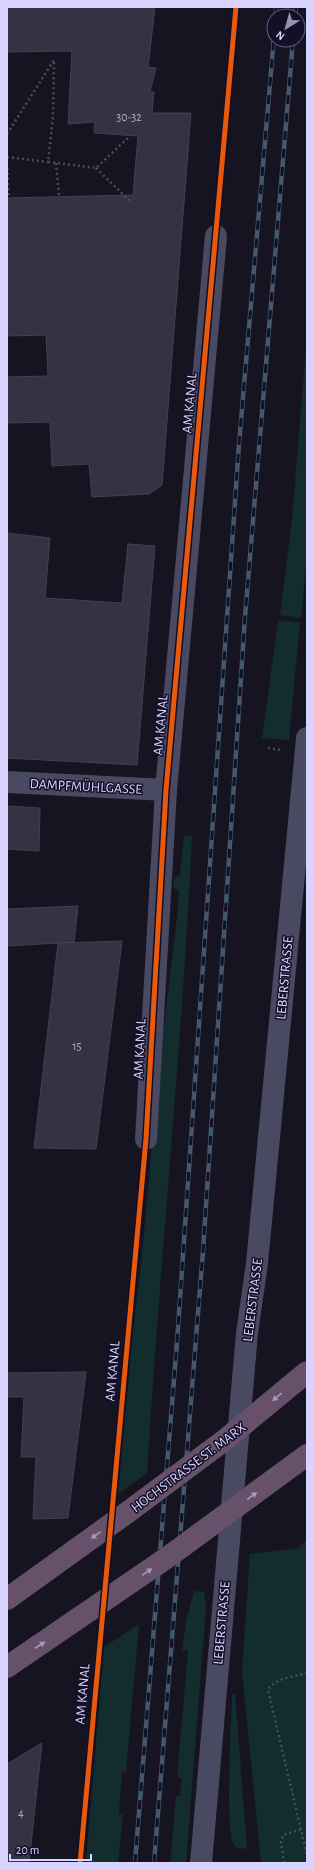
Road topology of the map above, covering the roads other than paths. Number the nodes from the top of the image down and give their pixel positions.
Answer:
1 (216, 236) dead end
2 (307, 738) edge
3 (7, 782) edge
4 (166, 790) junction
5 (146, 1139) dead end
6 (307, 1372) edge
7 (307, 1455) edge
8 (7, 1599) edge
9 (7, 1667) edge
10 (201, 1863) edge

1 - 4 street, AM KANAL
2 - 10 street, LEBERSTRASSE
3 - 4 street, DAMPFMÜHLGASSE
4 - 5 street, AM KANAL
6 -> 8 highway, HOCHSTRASSE ST. MARX, bridge
9 -> 7 highway, bridge

